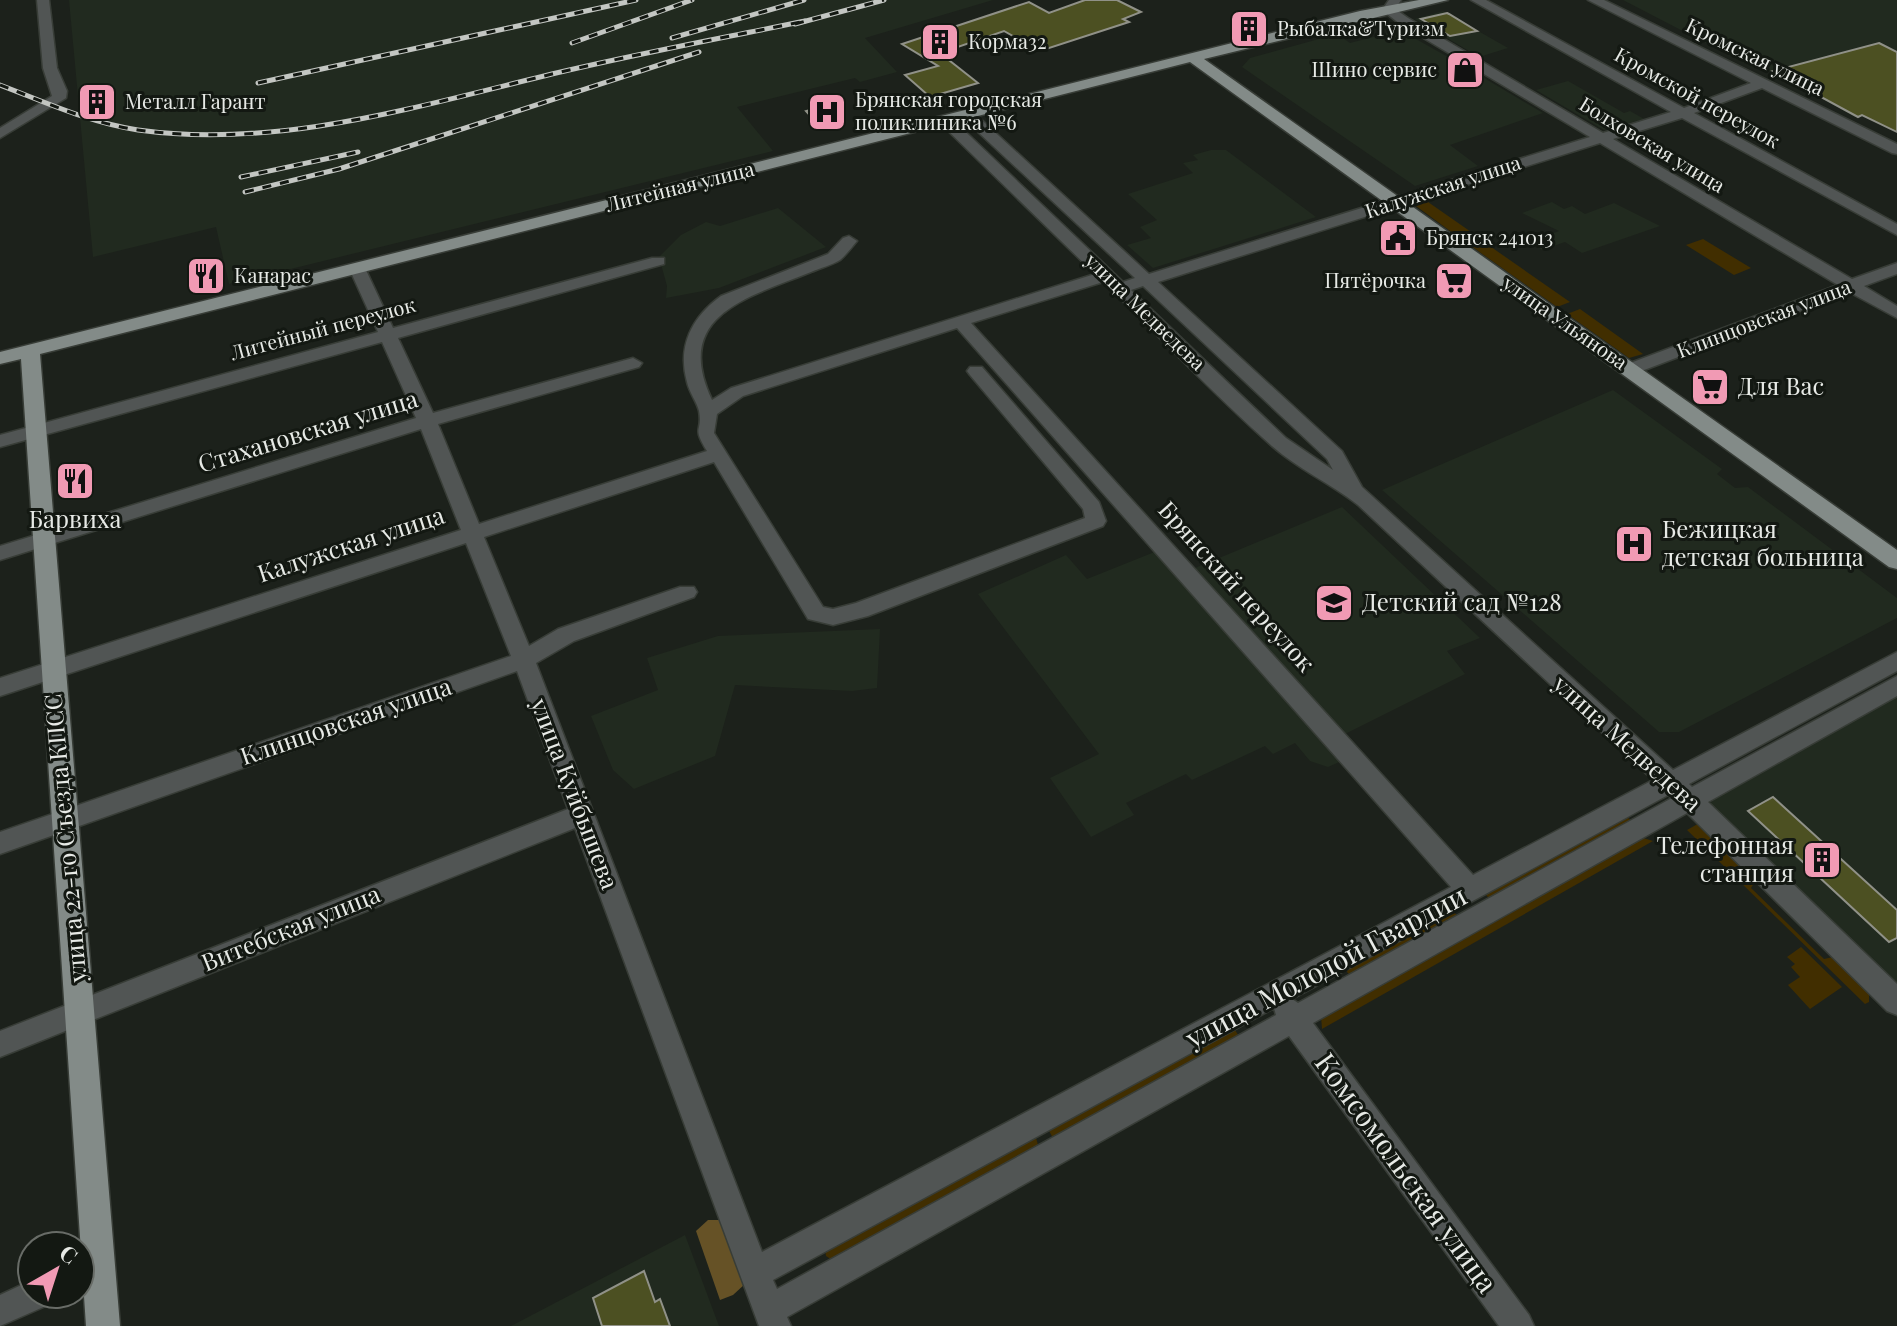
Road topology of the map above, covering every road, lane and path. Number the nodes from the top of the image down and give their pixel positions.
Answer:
1 (43, 0) edge
2 (1441, 0) edge
3 (1477, 0) edge
4 (1594, 0) edge
5 (1389, 3) edge
6 (1211, 53) junction
7 (1194, 58) junction
8 (1763, 83) junction
9 (1241, 93) junction
10 (1682, 113) junction
11 (968, 115) junction
12 (945, 120) junction
13 (0, 134) edge
14 (1600, 138) junction
15 (1897, 150) edge
16 (1395, 201) junction
17 (1897, 230) edge
18 (849, 241) dead end
19 (658, 261) dead end
20 (357, 268) junction
21 (1897, 268) edge
22 (1107, 275) junction
23 (1147, 281) junction
24 (1851, 286) junction
25 (1121, 288) junction
26 (1897, 313) edge
27 (960, 321) junction
28 (132, 325) junction
29 (389, 334) junction
30 (30, 351) junction
31 (0, 358) edge
32 (633, 363) dead end
33 (1631, 369) junction
34 (976, 371) dead end
35 (32, 387) junction
36 (708, 411) junction
37 (427, 421) junction
38 (34, 432) junction
39 (0, 441) edge
40 (719, 454) junction
41 (1354, 490) junction
42 (472, 533) junction
43 (44, 541) junction
44 (0, 553) edge
45 (1897, 561) edge
46 (687, 592) dead end
47 (524, 660) junction
48 (1897, 661) edge
49 (52, 671) junction
50 (1897, 685) edge
51 (0, 687) edge
52 (1670, 782) junction
53 (1691, 801) junction
54 (582, 814) junction
55 (64, 821) junction
56 (0, 843) edge
57 (1470, 890) junction
58 (1276, 993) junction
59 (1897, 1002) edge
60 (80, 1013) junction
61 (1294, 1020) junction
62 (0, 1044) edge
63 (88, 1230) edge
64 (754, 1273) junction
65 (96, 1298) edge
66 (772, 1318) edge
67 (103, 1326) edge
68 (1518, 1326) edge

1 - 13 street
2 - 5 main road, Литейная улица
3 - 10 street, Кромской переулок
4 - 8 street, Кромская улица
5 - 6 main road, Литейная улица
5 - 14 street, Болховская улица
6 - 7 main road, Литейная улица
6 - 9 main road
7 - 9 main road, улица Ульянова
7 - 11 main road, Литейная улица
8 - 10 street, Калужская улица
8 - 15 street, Кромская улица
9 - 16 main road, улица Ульянова
10 - 14 street, Калужская улица
10 - 17 street, Кромской переулок
11 - 12 main road, Литейная улица
11 - 23 street, улица Медведева
12 - 20 main road, Литейная улица
12 - 22 street, улица Медведева
14 - 16 street, Калужская улица
14 - 24 street, Болховская улица
16 - 23 street, Калужская улица
16 - 33 main road, улица Ульянова
18 - 36 street
19 - 29 street, Литейный переулок
20 - 28 main road, Литейная улица
20 - 29 street, улица Куйбышева
21 - 24 street, Клинцовская улица
22 - 25 street, улица Медведева
22 - 27 street
23 - 25 street, Калужская улица
23 - 41 street, улица Медведева
24 - 26 street, Болховская улица
24 - 33 street, Клинцовская улица
25 - 41 street, улица Медведева
27 - 36 street
27 - 57 street, Брянский переулок
28 - 30 main road, Литейная улица
28 - 35 main road
29 - 37 street, улица Куйбышева
29 - 38 street, Литейный переулок
30 - 31 main road, Литейная улица
30 - 35 main road, улица 22-го Съезда КПСС
32 - 37 street, Стахановская улица
33 - 45 main road, улица Ульянова
34 - 40 street
35 - 38 main road, улица 22-го Съезда КПСС
36 - 40 street
37 - 42 street, улица Куйбышева
37 - 43 street, Стахановская улица
38 - 39 street, Литейный переулок
38 - 43 main road, улица 22-го Съезда КПСС
40 - 42 street, Калужская улица
41 - 52 street, улица Медведева
42 - 47 street, улица Куйбышева
42 - 49 street, Калужская улица
43 - 44 street, Стахановская улица
43 - 49 main road, улица 22-го Съезда КПСС
46 - 47 street, Клинцовская улица
47 - 54 street, улица Куйбышева
47 - 55 street, Клинцовская улица
48 - 52 street, улица Молодой Гвардии
49 - 51 street, Калужская улица
49 - 55 main road, улица 22-го Съезда КПСС
50 - 53 street, улица Молодой Гвардии
52 - 53 street, улица Медведева
52 - 57 street, улица Молодой Гвардии
53 - 59 street, улица Медведева
53 - 61 street, улица Молодой Гвардии
54 - 60 street, Витебская улица
54 - 64 street, улица Куйбышева
55 - 56 street, Клинцовская улица
55 - 60 main road, улица 22-го Съезда КПСС
57 - 58 street, улица Молодой Гвардии
58 - 61 street, Комсомольская улица
58 - 64 street, улица Молодой Гвардии
60 - 62 street, Витебская улица
60 - 63 main road, улица 22-го Съезда КПСС
61 - 66 street, улица Молодой Гвардии
61 - 68 street, Комсомольская улица
64 - 66 street, улица Куйбышева
65 - 67 main road, улица 22-го Съезда КПСС

